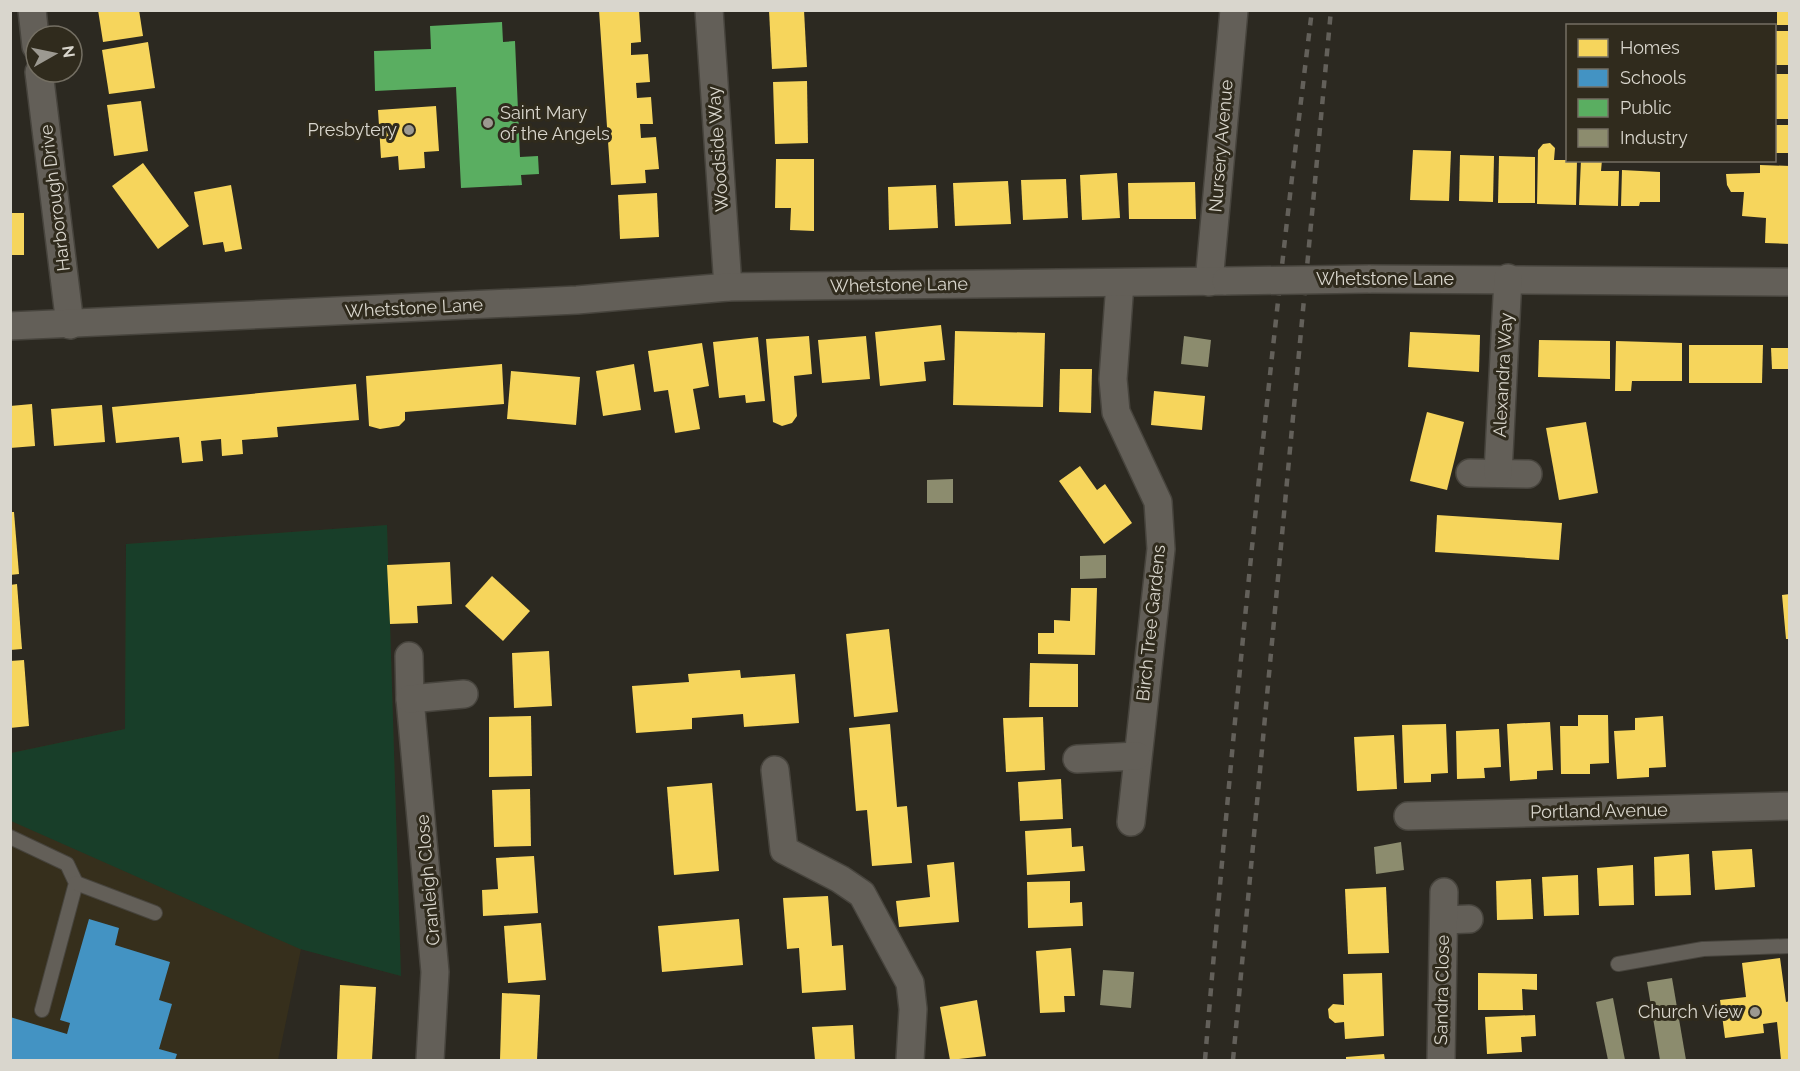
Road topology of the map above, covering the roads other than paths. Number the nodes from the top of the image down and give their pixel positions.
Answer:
1 (709, 10) edge
2 (1234, 10) edge
3 (40, 84) edge
4 (1508, 278) junction
5 (1217, 281) junction
6 (1790, 282) edge
7 (1120, 283) junction
8 (728, 287) junction
9 (70, 325) junction
10 (10, 326) edge
11 (1470, 472) dead end
12 (1498, 472) junction
13 (1528, 474) dead end
14 (409, 656) dead end
15 (464, 694) dead end
16 (410, 699) junction
17 (1137, 756) junction
18 (1077, 759) dead end
19 (775, 770) dead end
20 (1790, 806) edge
21 (1408, 816) dead end
22 (1131, 822) dead end
23 (10, 837) edge
24 (76, 883) junction
25 (1444, 892) dead end
26 (155, 913) dead end
27 (1790, 946) edge
28 (1618, 964) dead end
29 (42, 1010) dead end
30 (430, 1060) edge
31 (910, 1060) edge
32 (1441, 1060) edge

1 - 8 street, Woodside Way
2 - 5 street, Nursery Avenue
3 - 9 street, Harborough Drive
4 - 5 street, Whetstone Lane, bridge
4 - 6 street, Whetstone Lane
4 - 12 street, Alexandra Way
5 - 7 street, Whetstone Lane
7 - 8 street, Whetstone Lane
7 - 17 street, Birch Tree Gardens
8 - 9 street, Whetstone Lane
9 - 10 street, Whetstone Lane
11 - 12 street
12 - 13 street
14 - 16 street, Cranleigh Close
15 - 16 street
16 - 30 street, Cranleigh Close
17 - 18 street
17 - 22 street, Birch Tree Gardens
19 - 31 street
20 - 21 street, Portland Avenue
23 - 24 lane
24 - 26 lane
24 - 29 lane
25 - 32 street, Sandra Close
27 - 28 lane

